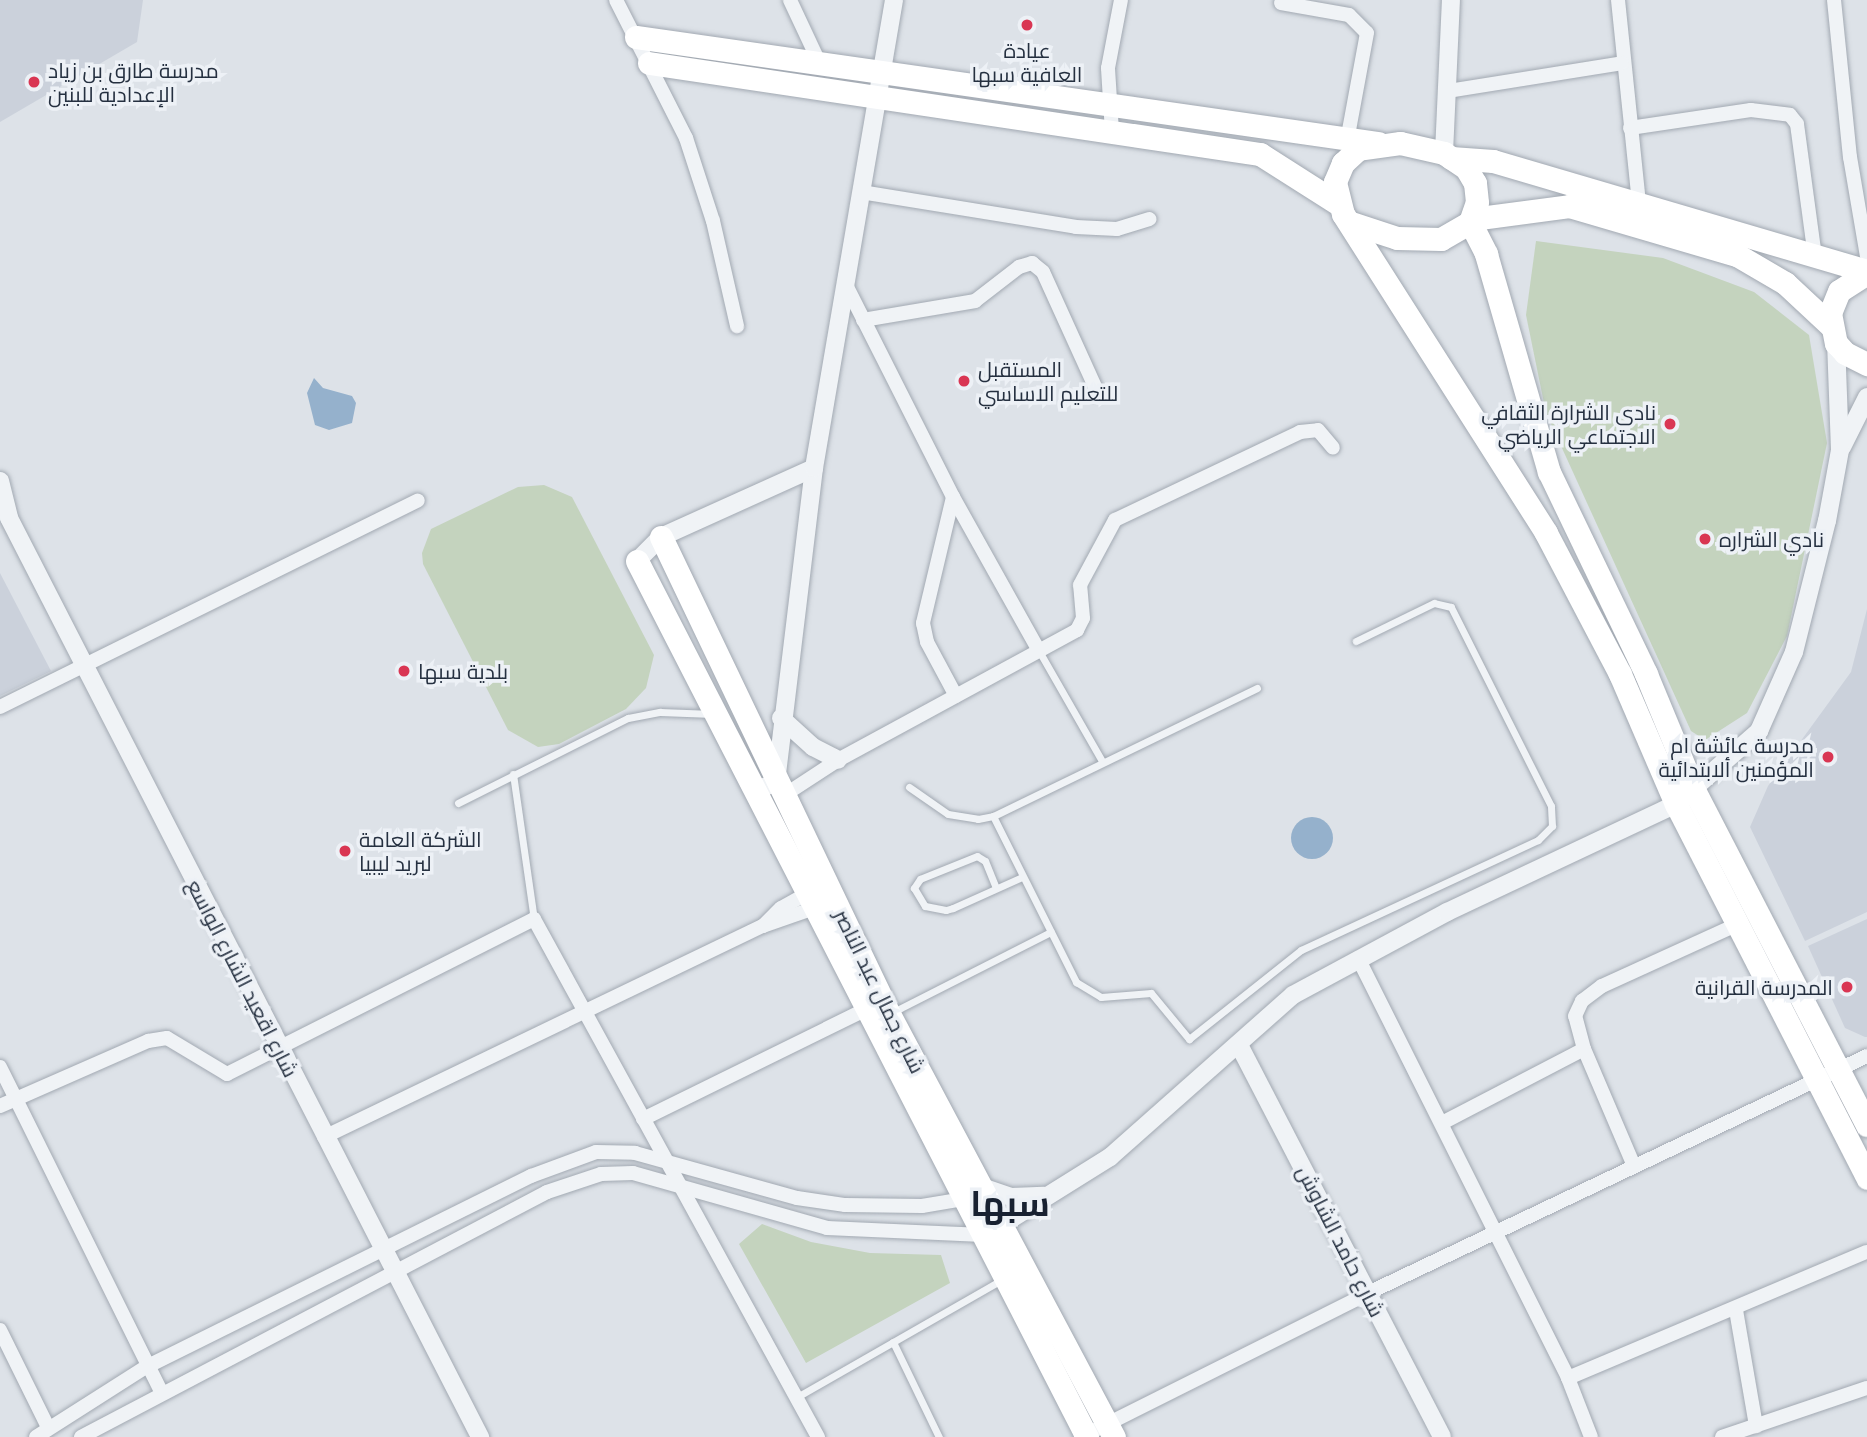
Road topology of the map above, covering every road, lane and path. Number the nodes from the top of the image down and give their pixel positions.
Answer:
1 (616, 0) edge
2 (790, 0) edge
3 (894, 0) edge
4 (1121, 0) edge
5 (1451, 0) edge
6 (1618, 0) edge
7 (1834, 0) edge
8 (1281, 3) dead end
9 (636, 37) junction
10 (819, 62) junction
11 (649, 63) junction
12 (1622, 63) junction
13 (882, 71) junction
14 (1448, 91) junction
15 (878, 96) junction
16 (1110, 106) junction
17 (1630, 128) junction
18 (1112, 132) junction
19 (1348, 136) junction
20 (1378, 144) junction
21 (1447, 155) junction
22 (861, 192) junction
23 (1337, 203) junction
24 (1639, 203) junction
25 (1150, 219) dead end
26 (1471, 220) junction
27 (1351, 223) junction
28 (1867, 256) edge
29 (1815, 257) junction
30 (1867, 272) edge
31 (846, 285) junction
32 (863, 320) junction
33 (737, 327) dead end
34 (1833, 334) junction
35 (1867, 364) edge
36 (1098, 393) dead end
37 (1867, 397) edge
38 (1334, 448) dead end
39 (1840, 450) junction
40 (814, 468) junction
41 (0, 481) edge
42 (953, 498) junction
43 (418, 500) dead end
44 (5, 514) edge
45 (661, 537) junction
46 (637, 561) joint
47 (1356, 641) dead end
48 (1039, 651) junction
49 (86, 665) junction
50 (1257, 688) dead end
51 (956, 696) junction
52 (0, 707) edge
53 (717, 713) junction
54 (782, 718) junction
55 (838, 760) junction
56 (1102, 761) junction
57 (513, 774) junction
58 (909, 787) dead end
59 (771, 790) junction
60 (1685, 797) junction
61 (458, 803) dead end
62 (993, 816) junction
63 (1023, 877) junction
64 (996, 888) junction
65 (820, 896) junction
66 (534, 919) junction
67 (1738, 924) junction
68 (1051, 932) junction
69 (1358, 958) junction
70 (878, 1012) junction
71 (584, 1015) junction
72 (1239, 1045) junction
73 (279, 1049) junction
74 (1584, 1049) junction
75 (1867, 1056) edge
76 (0, 1067) edge
77 (1838, 1070) junction
78 (1816, 1079) junction
79 (17, 1100) junction
80 (0, 1106) edge
81 (643, 1119) junction
82 (1442, 1124) junction
83 (1867, 1125) edge
84 (324, 1137) junction
85 (669, 1162) junction
86 (1634, 1166) junction
87 (1867, 1178) edge
88 (681, 1186) junction
89 (972, 1193) junction
90 (1044, 1196) junction
91 (992, 1231) junction
92 (1496, 1232) junction
93 (381, 1249) junction
94 (1867, 1252) edge
95 (393, 1272) junction
96 (1005, 1278) junction
97 (1368, 1293) junction
98 (1736, 1310) junction
99 (0, 1330) edge
100 (893, 1342) junction
101 (146, 1367) junction
102 (1568, 1378) junction
103 (1867, 1388) edge
104 (161, 1392) junction
105 (797, 1397) junction
106 (1756, 1426) junction
107 (48, 1427) junction
108 (1111, 1431) edge
109 (1085, 1436) edge
110 (1726, 1436) edge
111 (36, 1437) edge
112 (80, 1437) edge
113 (480, 1437) edge
114 (818, 1437) edge
115 (939, 1437) edge
116 (1442, 1437) edge
117 (1591, 1437) edge

1 - 9 street
2 - 10 street
3 - 13 street
4 - 16 street
5 - 14 street
6 - 12 street
7 - 28 street
8 - 19 street
9 - 10 main road
9 - 11 street
10 - 13 main road
11 - 15 main road
11 - 33 street
12 - 14 street
12 - 17 street
13 - 15 street
13 - 16 main road
14 - 21 street
15 - 18 main road
15 - 22 street
16 - 18 street
16 - 19 main road
17 - 24 street
17 - 29 street
18 - 23 main road
19 - 20 main road
20 - 21 main road
20 - 23 main road
21 - 24 main road
21 - 26 main road
22 - 25 street
22 - 31 street
23 - 27 main road
24 - 29 main road
26 - 27 main road
26 - 34 main road
26 - 60 main road
27 - 60 main road
29 - 30 main road
30 - 34 main road
31 - 32 street
31 - 40 street
32 - 36 street
32 - 42 street
34 - 35 main road
34 - 39 street
37 - 39 street
38 - 48 street
39 - 60 street
40 - 45 street
40 - 54 street
41 - 44 street, شارع اقعيد الشارع الواسع
42 - 48 street
42 - 51 street
43 - 49 street
44 - 49 street, شارع اقعيد الشارع الواسع
45 - 46 street
45 - 59 main road, شارع جمال عبد الناصر
46 - 53 main road, شارع جمال عبد الناصر
47 - 68 lane
48 - 51 street
48 - 56 lane
49 - 52 street
49 - 73 street, شارع اقعيد الشارع الواسع
50 - 56 lane
51 - 55 street
53 - 57 lane
53 - 59 main road, شارع جمال عبد الناصر
54 - 55 street
54 - 59 street
55 - 59 street
56 - 62 lane
57 - 61 lane
57 - 66 lane
58 - 62 lane
59 - 65 main road, شارع جمال عبد الناصر
60 - 67 main road
60 - 69 street
60 - 77 main road
62 - 63 lane
63 - 64 lane
63 - 68 lane
64 - 64 lane
65 - 70 main road, شارع جمال عبد الناصر
65 - 71 street
66 - 71 street
66 - 73 street
67 - 74 street
67 - 78 main road
68 - 70 lane
69 - 72 street
69 - 82 street
70 - 81 street
70 - 89 main road, شارع جمال عبد الناصر
71 - 81 street
71 - 84 street
72 - 90 street
72 - 97 street, شارع حامد الشاوش
73 - 79 street
73 - 84 street, شارع اقعيد الشارع الواسع
74 - 82 street
74 - 86 street
75 - 77 street
76 - 79 street
77 - 78 street
77 - 83 main road
78 - 86 street
78 - 87 main road
79 - 80 street
79 - 101 street
81 - 85 street
82 - 92 street
84 - 93 street, شارع اقعيد الشارع الواسع
85 - 88 street
85 - 89 street
85 - 93 street
86 - 92 street
88 - 91 street
88 - 95 street
88 - 105 street
89 - 90 street
89 - 91 main road, شارع جمال عبد الناصر
90 - 91 street
91 - 96 main road, شارع جمال عبد الناصر
91 - 108 main road, شارع جمال عبد الناصر
92 - 97 street
92 - 102 street
93 - 95 street, شارع اقعيد الشارع الواسع
93 - 101 street
94 - 98 street
95 - 104 street
95 - 113 street, شارع اقعيد الشارع الواسع
96 - 100 lane
96 - 109 main road, شارع جمال عبد الناصر
97 - 108 street
97 - 116 street, شارع حامد الشاوش
98 - 102 street
98 - 106 street
99 - 107 street
100 - 105 lane
100 - 115 lane
101 - 104 street
101 - 107 street
102 - 117 street
103 - 106 street
104 - 112 street
105 - 114 street
106 - 110 street
107 - 111 street
108 - 109 street

